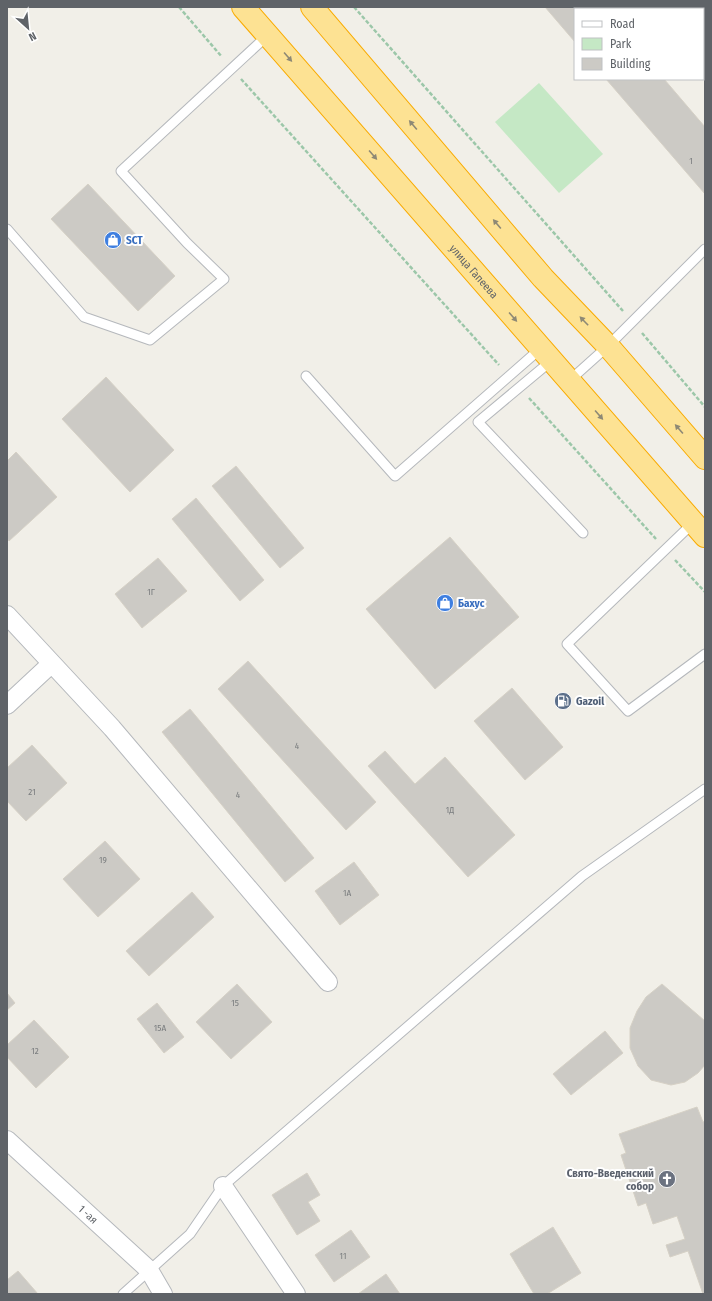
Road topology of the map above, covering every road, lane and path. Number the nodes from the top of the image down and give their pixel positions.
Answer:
1 (179, 7) edge
2 (243, 7) edge
3 (312, 7) edge
4 (354, 7) edge
5 (268, 35) junction
6 (226, 61) dead end
7 (236, 73) dead end
8 (7, 230) edge
9 (705, 249) edge
10 (632, 321) junction
11 (608, 346) junction
12 (546, 355) junction
13 (503, 370) dead end
14 (306, 376) dead end
15 (569, 381) junction
16 (525, 393) dead end
17 (705, 407) edge
18 (705, 458) edge
19 (699, 529) edge
20 (583, 533) dead end
21 (658, 541) dead end
22 (674, 559) dead end
23 (705, 592) edge
24 (7, 616) edge
25 (705, 654) edge
26 (51, 664) junction
27 (7, 705) edge
28 (705, 789) edge
29 (328, 982) dead end
30 (7, 1140) edge
31 (223, 1186) junction
32 (149, 1270) junction
33 (123, 1294) edge
34 (163, 1294) edge
35 (296, 1294) edge

1 - 6 path
2 - 5 highway, улица Гапеева
11 -> 3 highway
4 - 10 path
5 - 8 lane
5 -> 12 highway, улица Гапеева
7 - 13 path
9 - 10 lane
10 - 11 lane
10 - 17 path
11 - 15 lane
18 -> 11 highway
12 - 14 lane
12 - 15 highway, улица Гапеева
12 - 20 lane
15 -> 19 highway, улица Гапеева
16 - 21 path
19 - 25 lane
22 - 23 path
24 - 26 street
26 - 27 street
26 - 29 street
28 - 31 lane
30 - 32 street, 1 -ая
31 - 32 lane
31 - 35 street
32 - 33 lane
32 - 34 street, 1 -ая

